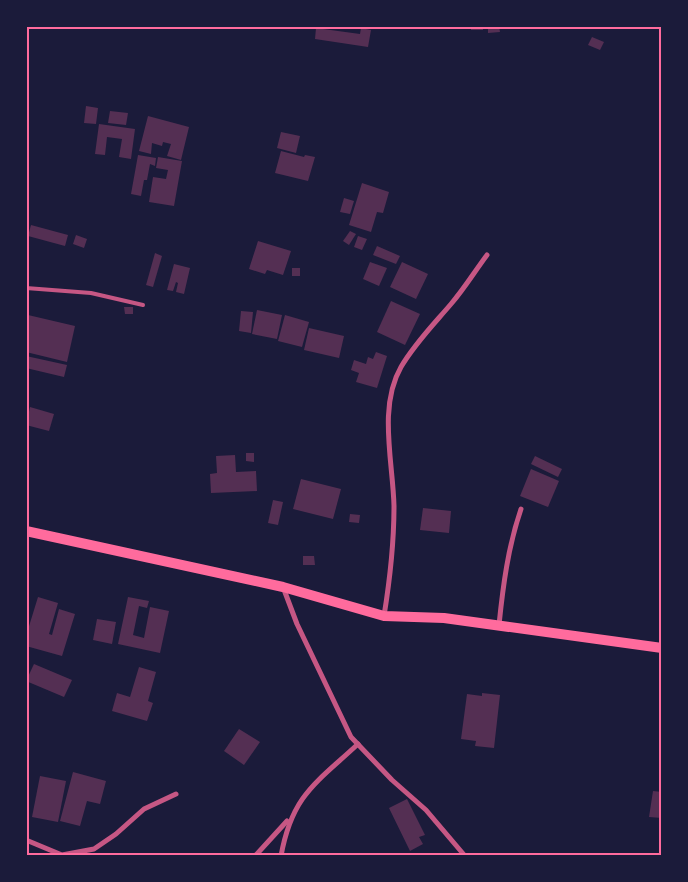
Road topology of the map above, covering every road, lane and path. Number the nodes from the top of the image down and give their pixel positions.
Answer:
1 (487, 255) dead end
2 (26, 288) edge
3 (143, 305) dead end
4 (521, 509) dead end
5 (26, 531) edge
6 (283, 587) junction
7 (384, 616) junction
8 (498, 626) junction
9 (662, 648) edge
10 (358, 744) junction
11 (176, 794) dead end
12 (290, 819) junction
13 (26, 840) edge
14 (255, 856) edge
15 (281, 856) edge
16 (465, 856) edge

1 - 7 street
2 - 3 lane
4 - 8 street
5 - 6 main road
6 - 7 main road
6 - 10 street
7 - 8 main road
8 - 9 main road
10 - 12 street
10 - 16 street
11 - 13 street
12 - 14 street
12 - 15 street

